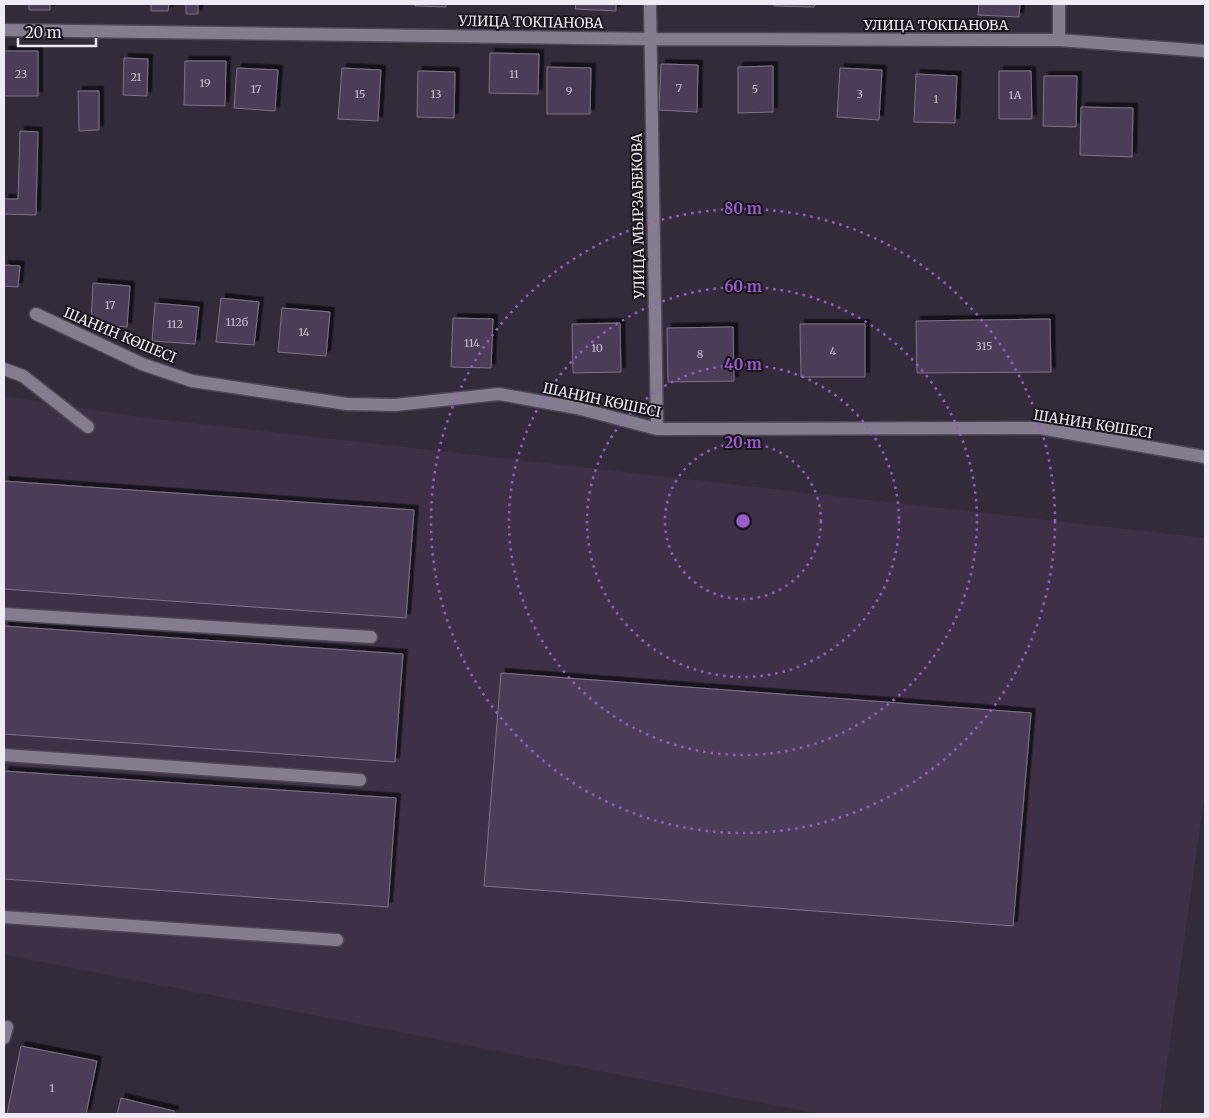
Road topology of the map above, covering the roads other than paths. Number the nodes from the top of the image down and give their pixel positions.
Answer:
1 (650, 4) edge
2 (1060, 4) edge
3 (4, 30) edge
4 (650, 38) junction
5 (1059, 40) junction
6 (1205, 51) edge
7 (36, 314) dead end
8 (4, 369) edge
9 (88, 427) dead end
10 (657, 429) junction
11 (1205, 457) edge
12 (4, 614) edge
13 (371, 637) dead end
14 (4, 755) edge
15 (360, 780) dead end
16 (4, 917) edge
17 (337, 940) dead end

1 - 4 street, УЛИЦА МЫРЗАБЕКОВА
2 - 5 street
3 - 4 street, УЛИЦА ТОКПАНОВА
4 - 5 street, УЛИЦА ТОКПАНОВА
4 - 10 street, УЛИЦА МЫРЗАБЕКОВА
5 - 6 street, УЛИЦА ТОКПАНОВА
7 - 10 street, ШАНИН КӨШЕСІ
8 - 9 street
10 - 11 street, ШАНИН КӨШЕСІ
12 - 13 street
14 - 15 street
16 - 17 street

